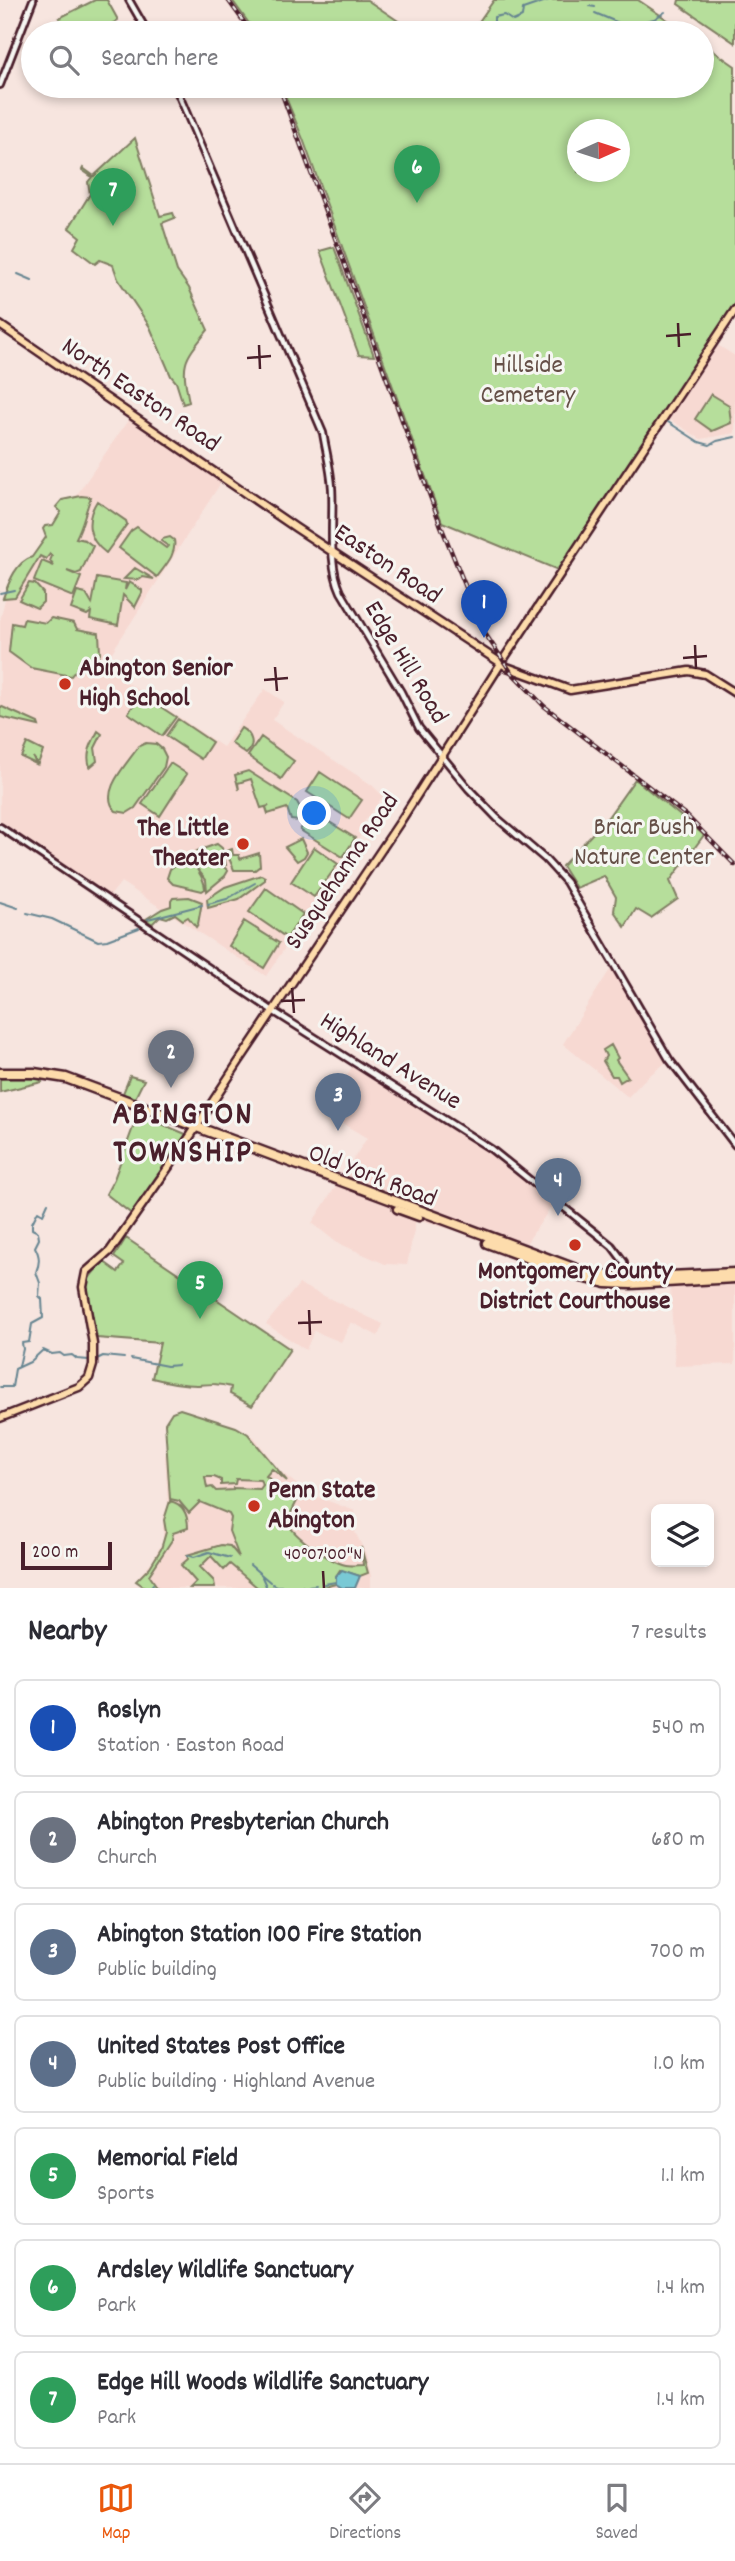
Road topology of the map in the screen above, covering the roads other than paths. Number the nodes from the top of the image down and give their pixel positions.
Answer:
1 (33, 0) edge
2 (129, 0) edge
3 (25, 21) edge
4 (141, 21) edge
5 (21, 31) edge
6 (0, 85) edge
7 (180, 98) edge
8 (735, 310) edge
9 (0, 325) edge
10 (257, 499) joint
11 (332, 551) junction
12 (501, 664) junction
13 (735, 693) edge
14 (442, 757) junction
15 (0, 827) edge
16 (274, 1011) junction
17 (0, 1075) edge
18 (194, 1129) junction
19 (735, 1145) edge
20 (397, 1209) joint
21 (419, 1217) joint
22 (735, 1273) edge
23 (735, 1278) edge
24 (625, 1281) junction
25 (0, 1418) edge

1 - 3 street
2 - 4 street
5 - 6 street
7 - 11 street, Edge Hill Road
8 - 12 main road, Susquehanna Road
9 - 10 main road, North Easton Road
10 - 11 main road, Easton Road
11 - 12 main road, Easton Road
11 - 14 street, Edge Hill Road
12 - 13 main road, Easton Road
12 - 14 main road, Susquehanna Road
14 - 16 main road, Susquehanna Road
14 - 19 street, Edge Hill Road
15 - 16 street, Highland Avenue
16 - 18 main road, Susquehanna Road
16 - 24 street, Highland Avenue
17 - 18 highway, Old York Road
18 - 20 highway, Old York Road
18 - 24 highway, Old York Road
18 - 25 main road, Susquehanna Road
20 - 21 main road, Old York Road
21 - 24 highway, Old York Road
22 - 24 highway, Old York Road
23 - 24 highway, Old York Road

